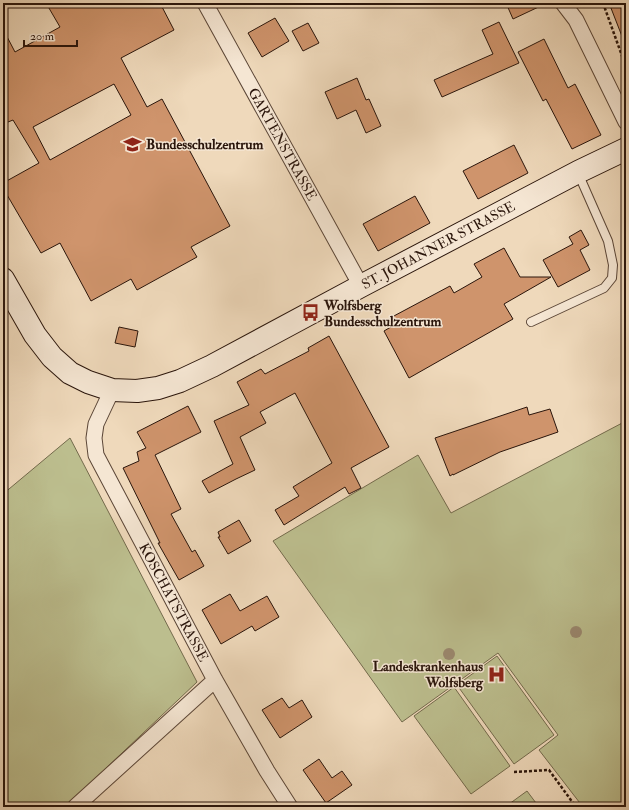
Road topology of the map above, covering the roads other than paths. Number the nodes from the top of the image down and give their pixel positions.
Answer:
1 (205, 3) edge
2 (563, 3) edge
3 (626, 122) edge
4 (626, 149) edge
5 (578, 172) junction
6 (3, 279) edge
7 (362, 286) junction
8 (531, 322) dead end
9 (112, 390) junction
10 (215, 680) junction
11 (75, 807) edge
12 (290, 807) edge

1 - 7 street, GARTENSTRASSE
2 - 3 street
4 - 5 street, ST. JOHANNER STRASSE
5 - 7 street, ST. JOHANNER STRASSE
5 - 8 lane
6 - 9 street, ST. JOHANNER STRASSE
7 - 9 street, ST. JOHANNER STRASSE
9 - 10 street, KOSCHATSTRASSE
10 - 11 street
10 - 12 street, KOSCHATSTRASSE

